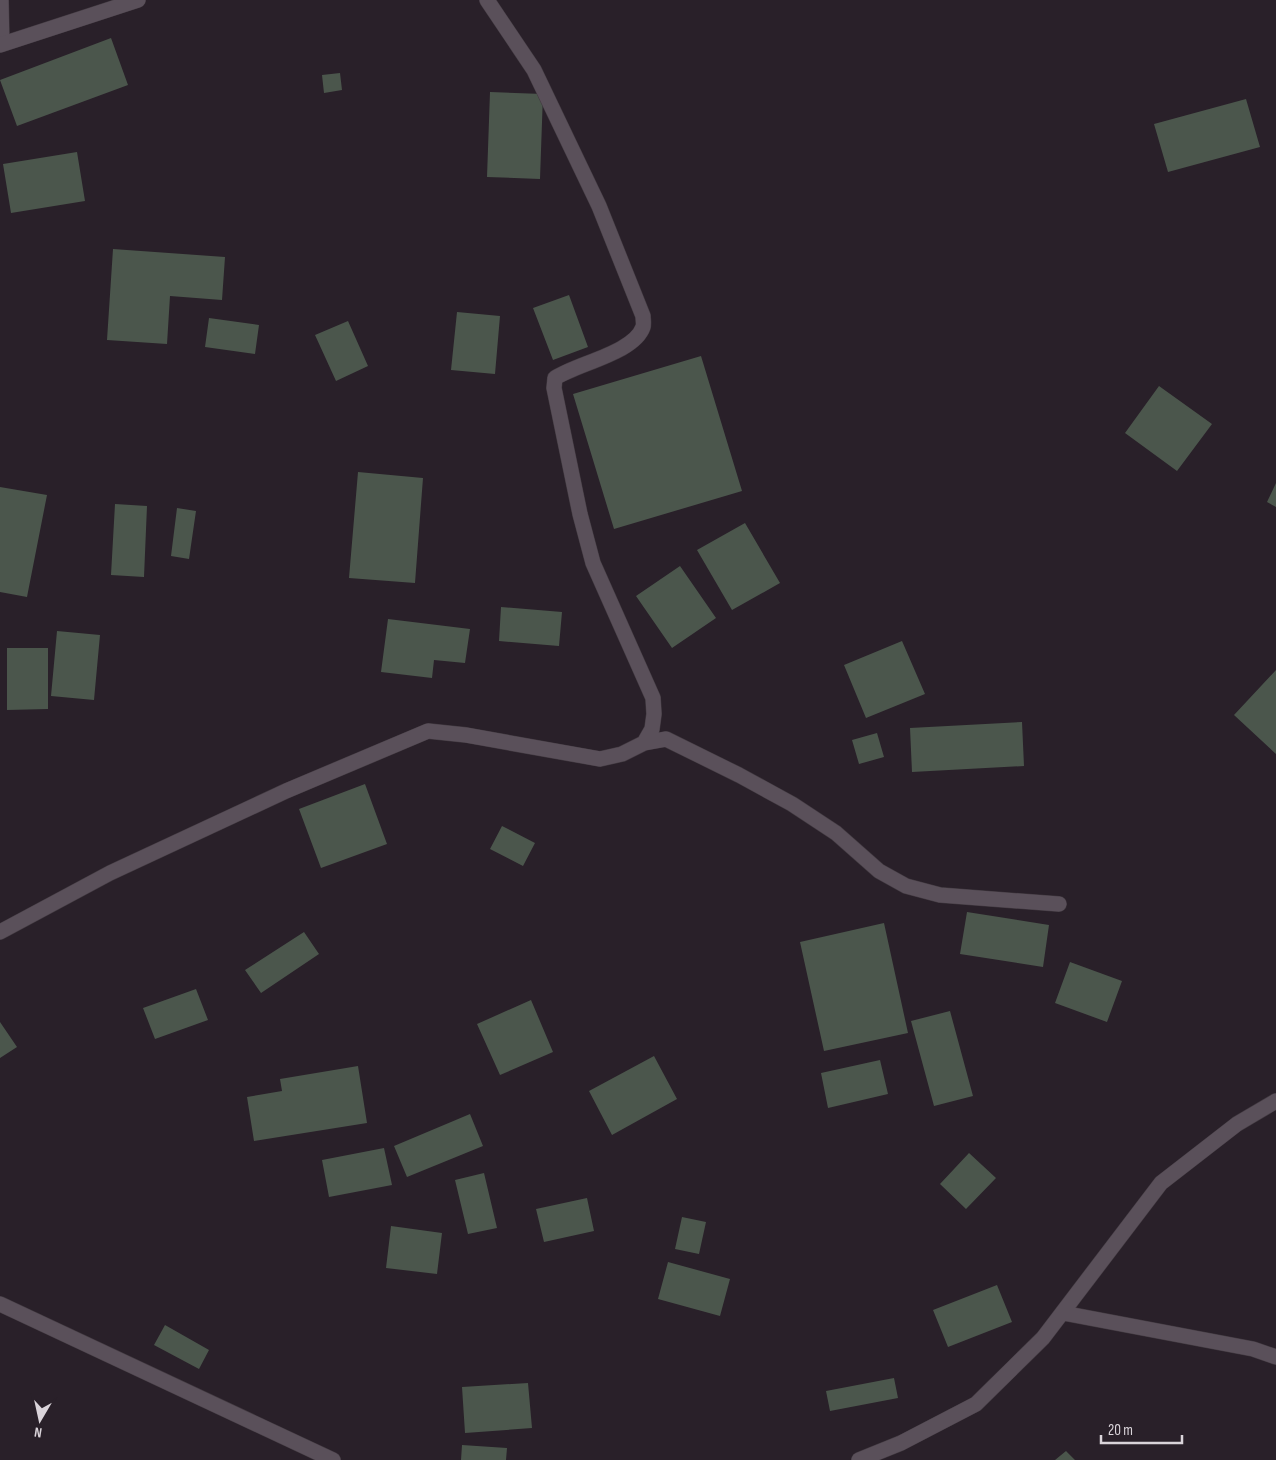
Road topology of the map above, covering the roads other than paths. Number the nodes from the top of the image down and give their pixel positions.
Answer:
1 (1, 0) edge
2 (138, 0) edge
3 (487, 0) edge
4 (1, 44) edge
5 (644, 743) junction
6 (1059, 904) dead end
7 (0, 932) edge
8 (1276, 1101) edge
9 (0, 1304) edge
10 (1063, 1313) junction
11 (1276, 1357) edge
12 (333, 1460) edge
13 (859, 1460) edge

1 - 4 street
2 - 4 street
3 - 5 street
5 - 6 street
5 - 7 street
8 - 10 street
9 - 12 street
10 - 11 street
10 - 13 street

